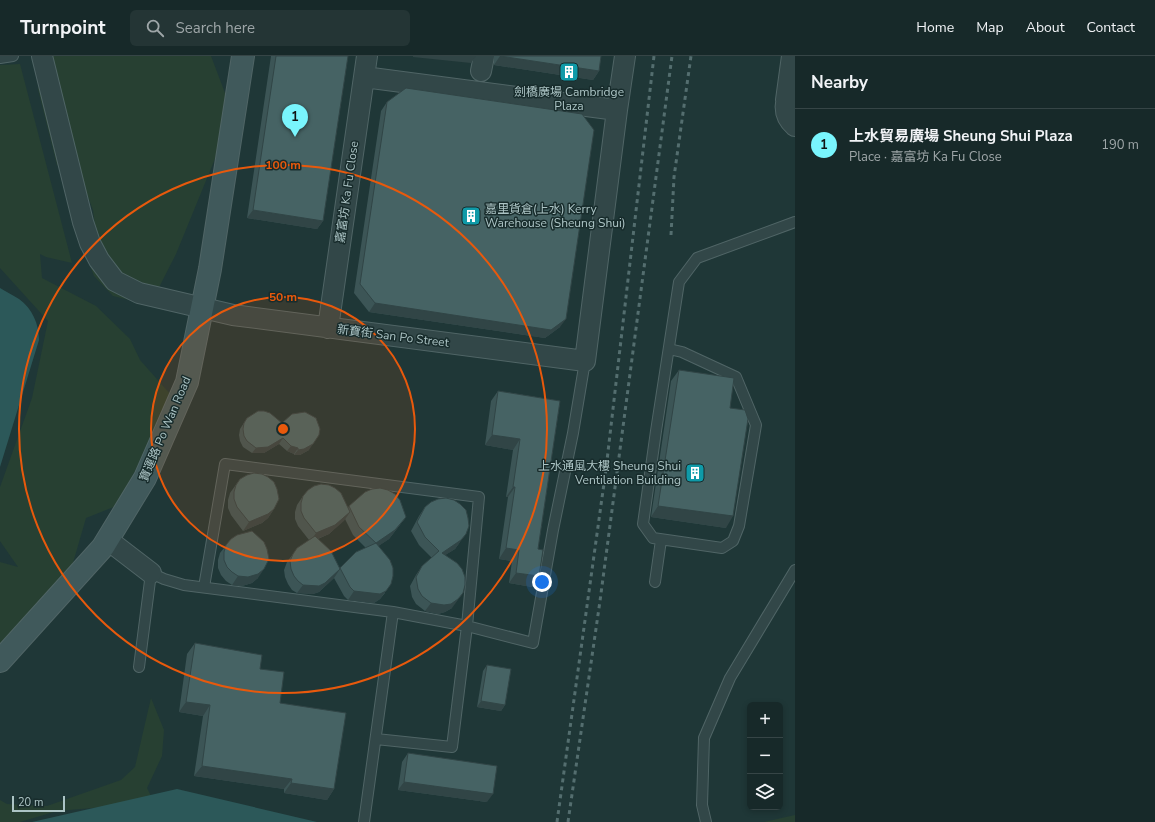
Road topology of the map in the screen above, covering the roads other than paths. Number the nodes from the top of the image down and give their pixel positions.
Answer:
1 (13, 56) edge
2 (42, 56) edge
3 (242, 56) edge
4 (367, 56) edge
5 (625, 56) edge
6 (792, 56) edge
7 (0, 58) edge
8 (364, 77) junction
9 (790, 94) edge
10 (617, 110) junction
11 (795, 126) edge
12 (795, 222) edge
13 (202, 309) junction
14 (328, 328) junction
15 (669, 349) junction
16 (584, 361) junction
17 (108, 540) junction
18 (661, 540) junction
19 (795, 570) edge
20 (151, 573) junction
21 (655, 582) dead end
22 (204, 587) junction
23 (393, 612) junction
24 (467, 626) junction
25 (0, 661) edge
26 (139, 667) dead end
27 (376, 739) junction
28 (364, 820) edge
29 (706, 822) edge

1 - 7 lane
2 - 13 street, 新寶街 San Po Street
3 - 13 street, 寶運路 Po Wan Road
4 - 8 street, 嘉富坊 Ka Fu Close
5 - 10 street
6 - 9 street
8 - 10 street
8 - 14 street, 嘉富坊 Ka Fu Close
9 - 11 street
10 - 16 street
12 - 15 lane
13 - 14 street, 新寶街 San Po Street
13 - 17 street, 寶運路 Po Wan Road
14 - 16 street, 新寶街 San Po Street
15 - 18 lane
15 - 18 lane
16 - 24 lane
17 - 20 street
17 - 25 street, 寶運路 Po Wan Road
18 - 21 lane
19 - 29 lane
20 - 22 lane
20 - 26 lane
22 - 23 lane
22 - 24 lane
23 - 24 lane
23 - 27 lane
24 - 27 lane
27 - 28 lane

